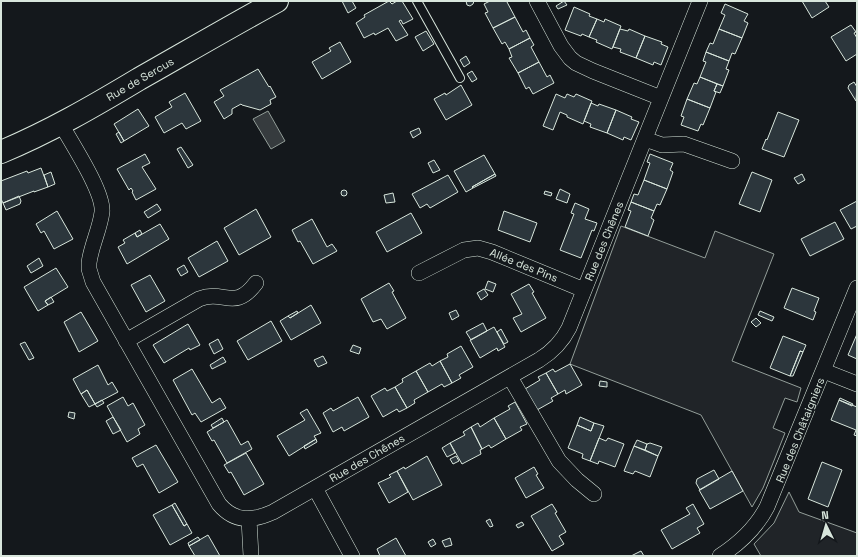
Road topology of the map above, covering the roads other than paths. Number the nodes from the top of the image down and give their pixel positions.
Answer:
1 (277, 1) edge
2 (417, 1) edge
3 (537, 1) edge
4 (700, 1) edge
5 (460, 78) dead end
6 (661, 98) junction
7 (61, 124) junction
8 (645, 139) junction
9 (1, 152) edge
10 (732, 161) dead end
11 (419, 273) dead end
12 (256, 283) dead end
13 (857, 288) edge
14 (584, 290) junction
15 (126, 341) junction
16 (824, 371) junction
17 (510, 377) junction
18 (857, 384) edge
19 (315, 488) junction
20 (594, 494) dead end
21 (249, 519) junction
22 (252, 556) edge
23 (352, 556) edge
24 (720, 556) edge

1 - 7 street, Rue de Sercus
2 - 5 lane
3 - 6 street
4 - 6 street, Rue des Chênes
6 - 8 street, Rue des Chênes
7 - 9 street, Rue de Sercus
7 - 15 street, Rue des Chênes
8 - 10 street
8 - 14 street, Rue des Chênes
11 - 14 street, Allée des Pins
12 - 15 street
13 - 16 street, Rue des Châtaigniers
14 - 17 street, Rue des Chênes
15 - 21 street, Rue des Chênes
16 - 18 street
16 - 24 street, Rue des Châtaigniers
17 - 19 street, Rue des Chênes
17 - 20 street
19 - 21 street, Rue des Chênes
19 - 23 street
21 - 22 street

